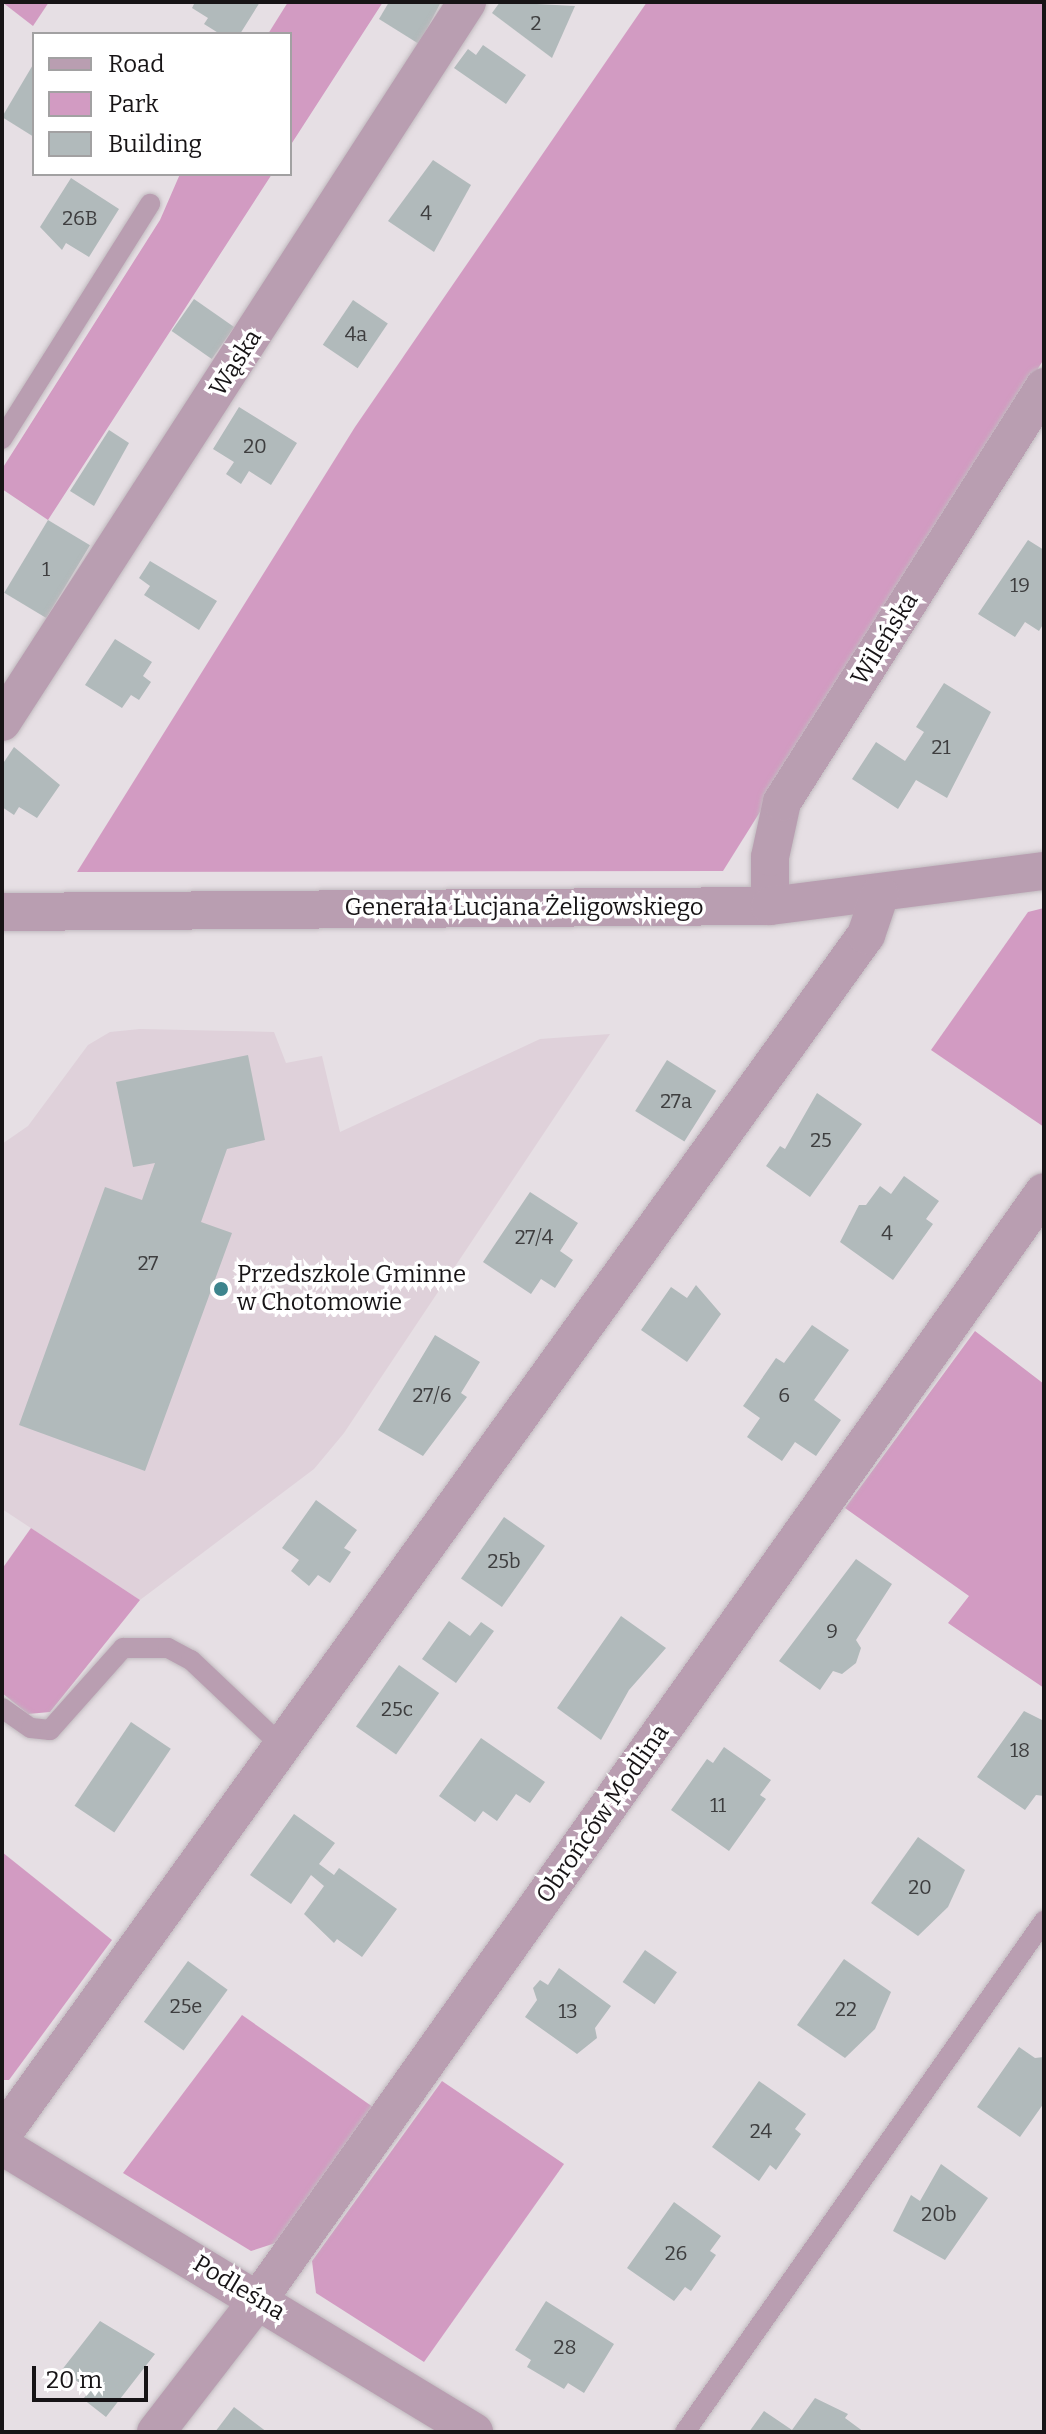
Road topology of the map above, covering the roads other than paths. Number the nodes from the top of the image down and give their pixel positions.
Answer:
1 (467, 2) edge
2 (150, 204) dead end
3 (1044, 387) edge
4 (2, 439) edge
5 (2, 722) edge
6 (1044, 871) edge
7 (880, 894) junction
8 (770, 906) junction
9 (2, 912) edge
10 (1044, 1192) edge
11 (2, 1708) edge
12 (284, 1748) junction
13 (1044, 1921) edge
14 (2, 2135) edge
15 (2, 2146) edge
16 (258, 2300) junction
17 (156, 2432) edge
18 (474, 2432) edge
19 (685, 2432) edge

1 - 5 street, Wąska
2 - 4 lane
3 - 8 street, Wileńska
6 - 7 street, Generała Lucjana Żeligowskiego
7 - 8 street, Generała Lucjana Żeligowskiego
7 - 12 street
8 - 9 street, Generała Lucjana Żeligowskiego
10 - 16 street, Obrońców Modlina
11 - 12 lane
12 - 14 street
13 - 19 lane
15 - 16 street, Podleśna
16 - 17 street, Obrońców Modlina
16 - 18 street, Podleśna

